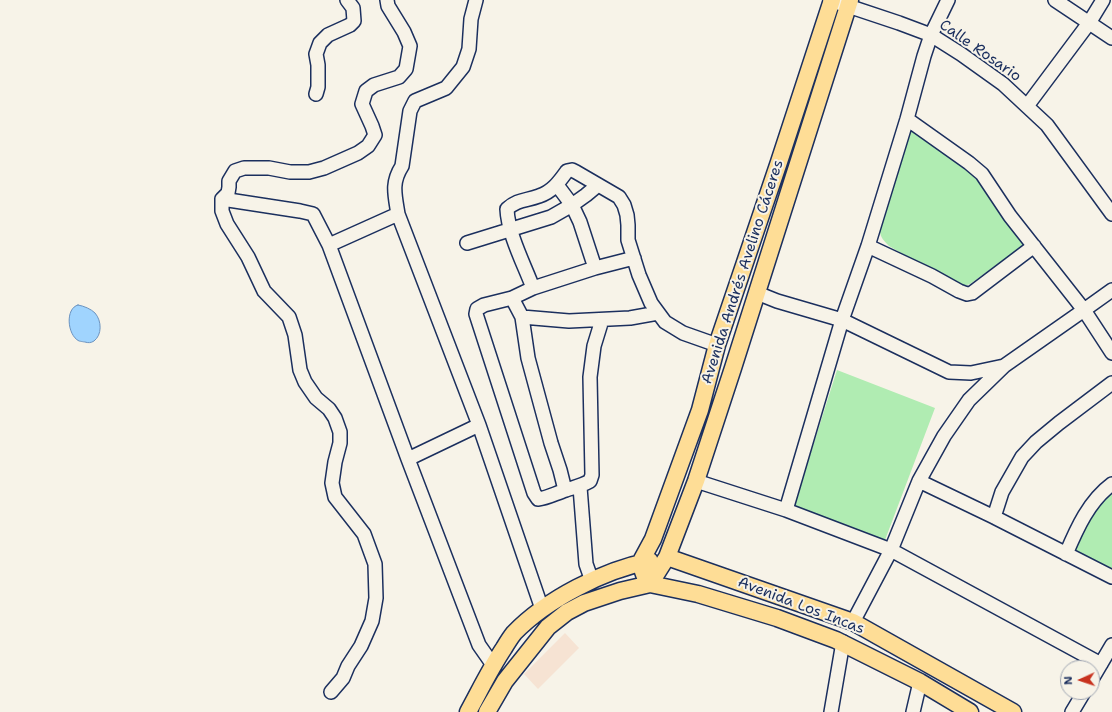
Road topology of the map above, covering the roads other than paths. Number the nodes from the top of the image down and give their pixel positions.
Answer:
1 (347, 0) edge
2 (387, 0) edge
3 (476, 0) edge
4 (831, 0) edge
5 (948, 0) edge
6 (1055, 0) edge
7 (1103, 0) edge
8 (850, 2) edge
9 (1089, 23) junction
10 (931, 35) junction
11 (1112, 38) edge
12 (316, 94) dead end
13 (1027, 106) junction
14 (907, 119) junction
15 (779, 162) junction
16 (797, 167) junction
17 (557, 185) junction
18 (598, 185) junction
19 (222, 200) junction
20 (572, 205) junction
21 (398, 214) junction
22 (1112, 214) edge
23 (510, 228) junction
24 (467, 242) dead end
25 (329, 245) junction
26 (868, 246) junction
27 (1034, 246) junction
28 (634, 258) junction
29 (595, 268) junction
30 (533, 288) junction
31 (1112, 290) edge
32 (757, 293) junction
33 (512, 298) junction
34 (1084, 310) junction
35 (658, 313) junction
36 (522, 317) junction
37 (602, 320) junction
38 (842, 320) junction
39 (717, 345) junction
40 (1112, 353) edge
41 (1004, 366) junction
42 (1112, 384) edge
43 (700, 410) junction
44 (717, 416) junction
45 (479, 425) junction
46 (408, 459) junction
47 (696, 481) junction
48 (918, 481) junction
49 (1112, 484) edge
50 (580, 487) junction
51 (565, 490) junction
52 (786, 510) junction
53 (994, 518) junction
54 (891, 550) junction
55 (1066, 554) junction
56 (667, 557) junction
57 (640, 563) junction
58 (1112, 577) edge
59 (592, 581) junction
60 (650, 584) junction
61 (542, 609) junction
62 (853, 622) junction
63 (842, 642) junction
64 (1112, 645) edge
65 (1101, 664) joint
66 (493, 666) junction
67 (920, 682) junction
68 (331, 692) dead end
69 (1079, 700) edge
70 (468, 712) edge
71 (487, 712) edge
72 (831, 712) edge
73 (913, 712) edge
74 (970, 712) edge
75 (1013, 712) edge
76 (1072, 712) edge

1 - 12 street
2 - 19 street
3 - 21 street
4 - 8 street, Calle Rosario
4 - 15 main road, Avenida Andrés Avelino Cáceres
5 - 10 street
6 - 9 street
7 - 9 street
8 - 10 street, Calle Rosario
8 - 16 main road, Avenida Andrés Avelino Cáceres
9 - 11 street
9 - 13 street
10 - 13 street, Calle Rosario
10 - 14 street
13 - 22 street, Calle Rosario
14 - 26 street
14 - 27 street
15 - 16 main road
15 - 39 main road, Avenida Andrés Avelino Cáceres
16 - 32 main road, Avenida Andrés Avelino Cáceres
17 - 18 street
17 - 20 street
17 - 23 street
18 - 20 street
18 - 28 street
19 - 25 street
19 - 68 street
20 - 23 street
20 - 29 street
21 - 25 street
21 - 45 street
23 - 24 street
23 - 30 street
25 - 46 street
26 - 27 street
26 - 38 street
27 - 34 street
28 - 29 street
28 - 35 street
29 - 30 street
30 - 33 street
31 - 34 street
32 - 38 street
32 - 44 main road, Avenida Andrés Avelino Cáceres
33 - 36 street
33 - 51 street
34 - 40 street
34 - 41 street
35 - 37 street
35 - 39 street
36 - 37 street
36 - 51 street
37 - 50 street
38 - 41 street
38 - 52 street
39 - 43 main road, Avenida Andrés Avelino Cáceres
41 - 48 street
42 - 53 street
43 - 44 main road
43 - 57 main road, Avenida Andrés Avelino Cáceres
44 - 47 main road, Avenida Andrés Avelino Cáceres
45 - 46 street
45 - 61 street
46 - 66 street
47 - 52 street
47 - 56 main road, Avenida Andrés Avelino Cáceres
48 - 53 street
48 - 54 street
49 - 55 street
50 - 51 street
50 - 59 street
52 - 54 street
53 - 55 street
54 - 62 street
54 - 65 street
55 - 58 street
56 - 57 main road
56 - 60 main road, Avenida Andrés Avelino Cáceres
56 - 62 main road, Avenida Los Incas
57 - 59 main road
57 - 60 main road
59 - 61 main road
60 - 63 main road, Avenida Los Incas
60 - 71 main road
61 - 66 main road
62 - 75 main road, Avenida Los Incas
63 - 67 main road, Avenida Los Incas
63 - 72 street
64 - 65 street
66 - 70 main road
67 - 73 street
67 - 74 main road, Avenida Los Incas
69 - 76 street

